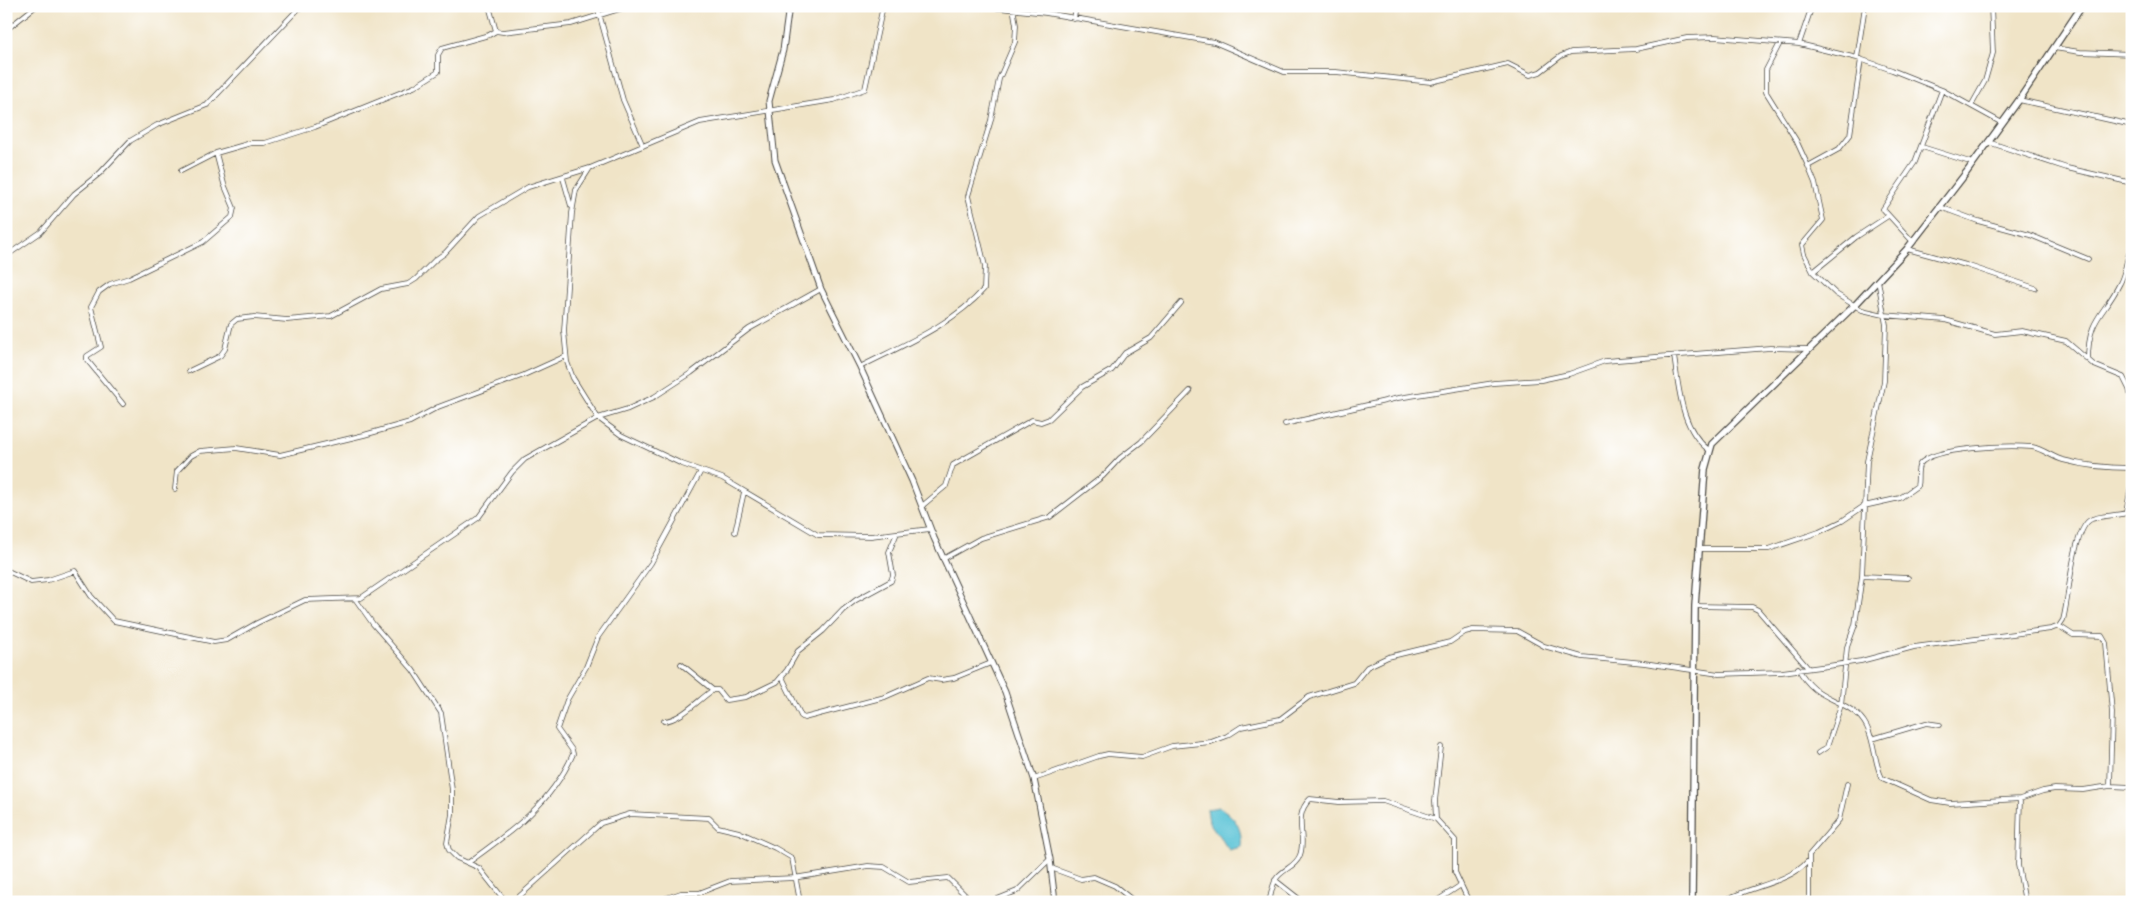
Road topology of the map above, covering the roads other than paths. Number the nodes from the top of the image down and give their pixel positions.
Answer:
1 (36, 6) edge
2 (301, 6) edge
3 (489, 6) edge
4 (598, 6) edge
5 (629, 6) edge
6 (789, 6) edge
7 (883, 6) edge
8 (981, 6) edge
9 (1076, 6) edge
10 (1812, 6) edge
11 (1866, 6) edge
12 (1991, 6) edge
13 (2082, 6) edge
14 (1012, 7) edge
15 (600, 14) junction
16 (1074, 19) junction
17 (6, 30) edge
18 (496, 31) junction
19 (1780, 43) junction
20 (1799, 44) junction
21 (2054, 48) junction
22 (2132, 54) edge
23 (1859, 59) junction
24 (1942, 90) junction
25 (2019, 100) junction
26 (1971, 106) junction
27 (769, 110) junction
28 (2002, 123) junction
29 (2132, 125) edge
30 (1988, 142) junction
31 (643, 146) junction
32 (1922, 147) junction
33 (216, 153) junction
34 (1973, 163) junction
35 (1808, 166) junction
36 (590, 168) junction
37 (181, 171) dead end
38 (563, 178) junction
39 (2132, 183) edge
40 (1940, 207) junction
41 (572, 213) junction
42 (1888, 216) junction
43 (1913, 242) junction
44 (2132, 246) edge
45 (1907, 249) junction
46 (6, 256) edge
47 (2088, 259) dead end
48 (1813, 272) junction
49 (1878, 280) junction
50 (2036, 288) dead end
51 (821, 289) junction
52 (1182, 303) dead end
53 (1856, 304) junction
54 (1884, 316) junction
55 (1808, 349) junction
56 (566, 356) junction
57 (1674, 356) junction
58 (2088, 360) junction
59 (860, 367) junction
60 (188, 371) dead end
61 (1190, 391) dead end
62 (2132, 402) edge
63 (123, 404) dead end
64 (598, 418) junction
65 (1285, 424) dead end
66 (1709, 450) junction
67 (2132, 468) edge
68 (701, 471) junction
69 (2132, 480) edge
70 (175, 489) dead end
71 (744, 492) junction
72 (922, 506) junction
73 (1864, 506) junction
74 (930, 529) junction
75 (735, 532) dead end
76 (897, 533) junction
77 (1698, 549) junction
78 (943, 560) junction
79 (6, 570) edge
80 (1862, 576) junction
81 (1908, 578) dead end
82 (356, 600) junction
83 (1695, 606) junction
84 (2059, 626) junction
85 (1846, 662) junction
86 (991, 663) junction
87 (681, 664) dead end
88 (1798, 668) junction
89 (1808, 668) junction
90 (1694, 671) junction
91 (782, 677) junction
92 (713, 690) junction
93 (1841, 705) junction
94 (664, 721) dead end
95 (1940, 724) dead end
96 (1872, 739) junction
97 (1440, 747) dead end
98 (1818, 753) dead end
99 (1034, 779) junction
100 (1847, 784) dead end
101 (2110, 786) junction
102 (2132, 787) edge
103 (2020, 799) junction
104 (1436, 819) junction
105 (1050, 859) junction
106 (470, 862) junction
107 (1807, 862) junction
108 (1052, 868) junction
109 (794, 878) junction
110 (1276, 880) junction
111 (1461, 885) junction
112 (506, 902) edge
113 (513, 902) edge
114 (655, 902) edge
115 (800, 902) edge
116 (972, 902) edge
117 (990, 902) edge
118 (1055, 902) edge
119 (1135, 902) edge
120 (1269, 902) edge
121 (1303, 902) edge
122 (1435, 902) edge
123 (1469, 902) edge
124 (1692, 902) edge
125 (1722, 902) edge
126 (1809, 902) edge
127 (2025, 902) edge

1 - 17 street
2 - 46 street
3 - 18 street
4 - 15 street
5 - 15 street
6 - 27 street
7 - 27 street
8 - 14 street
9 - 16 street
10 - 20 street
11 - 23 street
12 - 26 street
13 - 21 main road
14 - 16 street
14 - 59 street
15 - 18 street
15 - 31 street
16 - 19 street
18 - 33 street
19 - 20 street
19 - 35 street
20 - 23 street
21 - 22 street
21 - 25 main road
23 - 24 street
23 - 35 street
24 - 26 street
24 - 32 street
25 - 28 main road
25 - 29 street
26 - 28 street
27 - 31 street
27 - 51 street
28 - 30 main road
30 - 34 main road
30 - 39 street
31 - 36 street
32 - 34 street
32 - 42 street
33 - 37 street
33 - 63 street
34 - 40 main road
35 - 48 street
36 - 38 street
36 - 41 street
38 - 41 street
38 - 60 street
40 - 43 main road
40 - 47 street
41 - 56 street
42 - 43 street
42 - 48 street
43 - 45 main road
44 - 58 street
45 - 49 main road
45 - 50 street
48 - 53 street
49 - 53 main road
49 - 54 street
51 - 59 street
51 - 64 street
52 - 72 street
53 - 54 street
53 - 55 main road
54 - 58 street
54 - 73 street
55 - 57 street
55 - 66 main road
56 - 64 street
56 - 70 street
57 - 65 street
57 - 66 street
58 - 62 street
59 - 72 street
61 - 78 street
64 - 68 street
64 - 82 street
66 - 77 main road
67 - 73 street
68 - 71 street
68 - 106 street
69 - 84 street
71 - 75 street
71 - 76 street
72 - 74 street
73 - 77 street
73 - 80 street
74 - 76 street
74 - 78 street
76 - 91 street
77 - 83 main road
78 - 86 street
79 - 82 street
80 - 81 street
80 - 85 street
82 - 106 street
83 - 89 street
83 - 90 main road
84 - 85 street
84 - 101 street
85 - 89 street
85 - 93 street
86 - 91 street
86 - 99 street
87 - 92 street
88 - 89 street
88 - 90 street
88 - 93 street
90 - 99 street
90 - 124 main road
91 - 92 street
92 - 94 street
93 - 96 street
93 - 98 street
95 - 96 street
96 - 103 street
97 - 104 street
99 - 105 street
100 - 107 street
101 - 102 street
101 - 103 street
103 - 127 street
104 - 110 street
104 - 111 street
105 - 108 street
105 - 117 street
106 - 112 street
107 - 125 street
107 - 126 street
108 - 118 street
108 - 119 street
109 - 113 street
109 - 114 street
109 - 115 street
109 - 116 street
110 - 120 street
110 - 121 street
111 - 122 street
111 - 123 street

